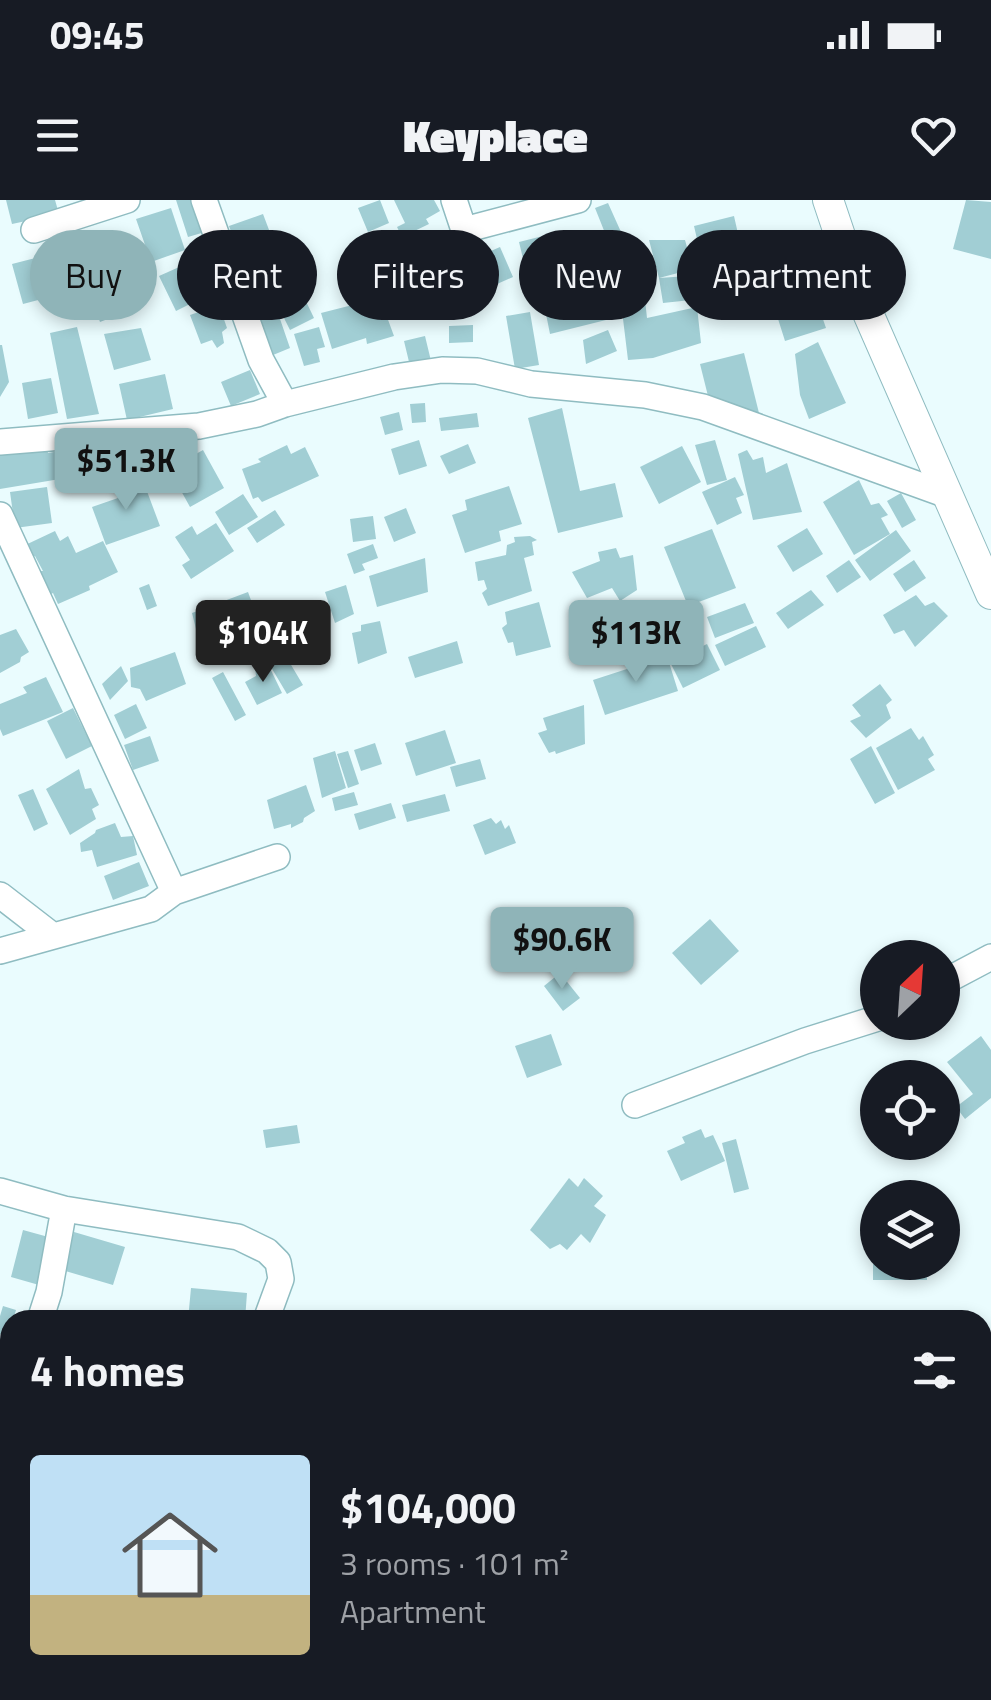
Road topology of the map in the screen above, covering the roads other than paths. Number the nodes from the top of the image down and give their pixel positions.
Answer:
1 (127, 200) edge
2 (204, 200) edge
3 (454, 200) edge
4 (578, 200) edge
5 (828, 200) edge
6 (34, 230) dead end
7 (285, 404) junction
8 (0, 442) edge
9 (946, 495) junction
10 (0, 515) edge
11 (981, 543) edge
12 (991, 594) edge
13 (278, 856) dead end
14 (174, 892) junction
15 (0, 896) edge
16 (52, 936) junction
17 (0, 951) edge
18 (991, 957) edge
19 (960, 974) edge
20 (860, 1023) edge
21 (635, 1105) dead end
22 (0, 1191) edge
23 (64, 1209) junction
24 (43, 1310) edge
25 (270, 1310) edge

1 - 6 street
2 - 7 street
3 - 4 street
5 - 9 main road
7 - 8 street
7 - 9 street
9 - 11 main road
10 - 14 street
11 - 12 main road
13 - 14 street
14 - 16 street
15 - 16 street
16 - 17 street
18 - 19 street
20 - 21 street
22 - 23 street
23 - 24 street
23 - 25 street

